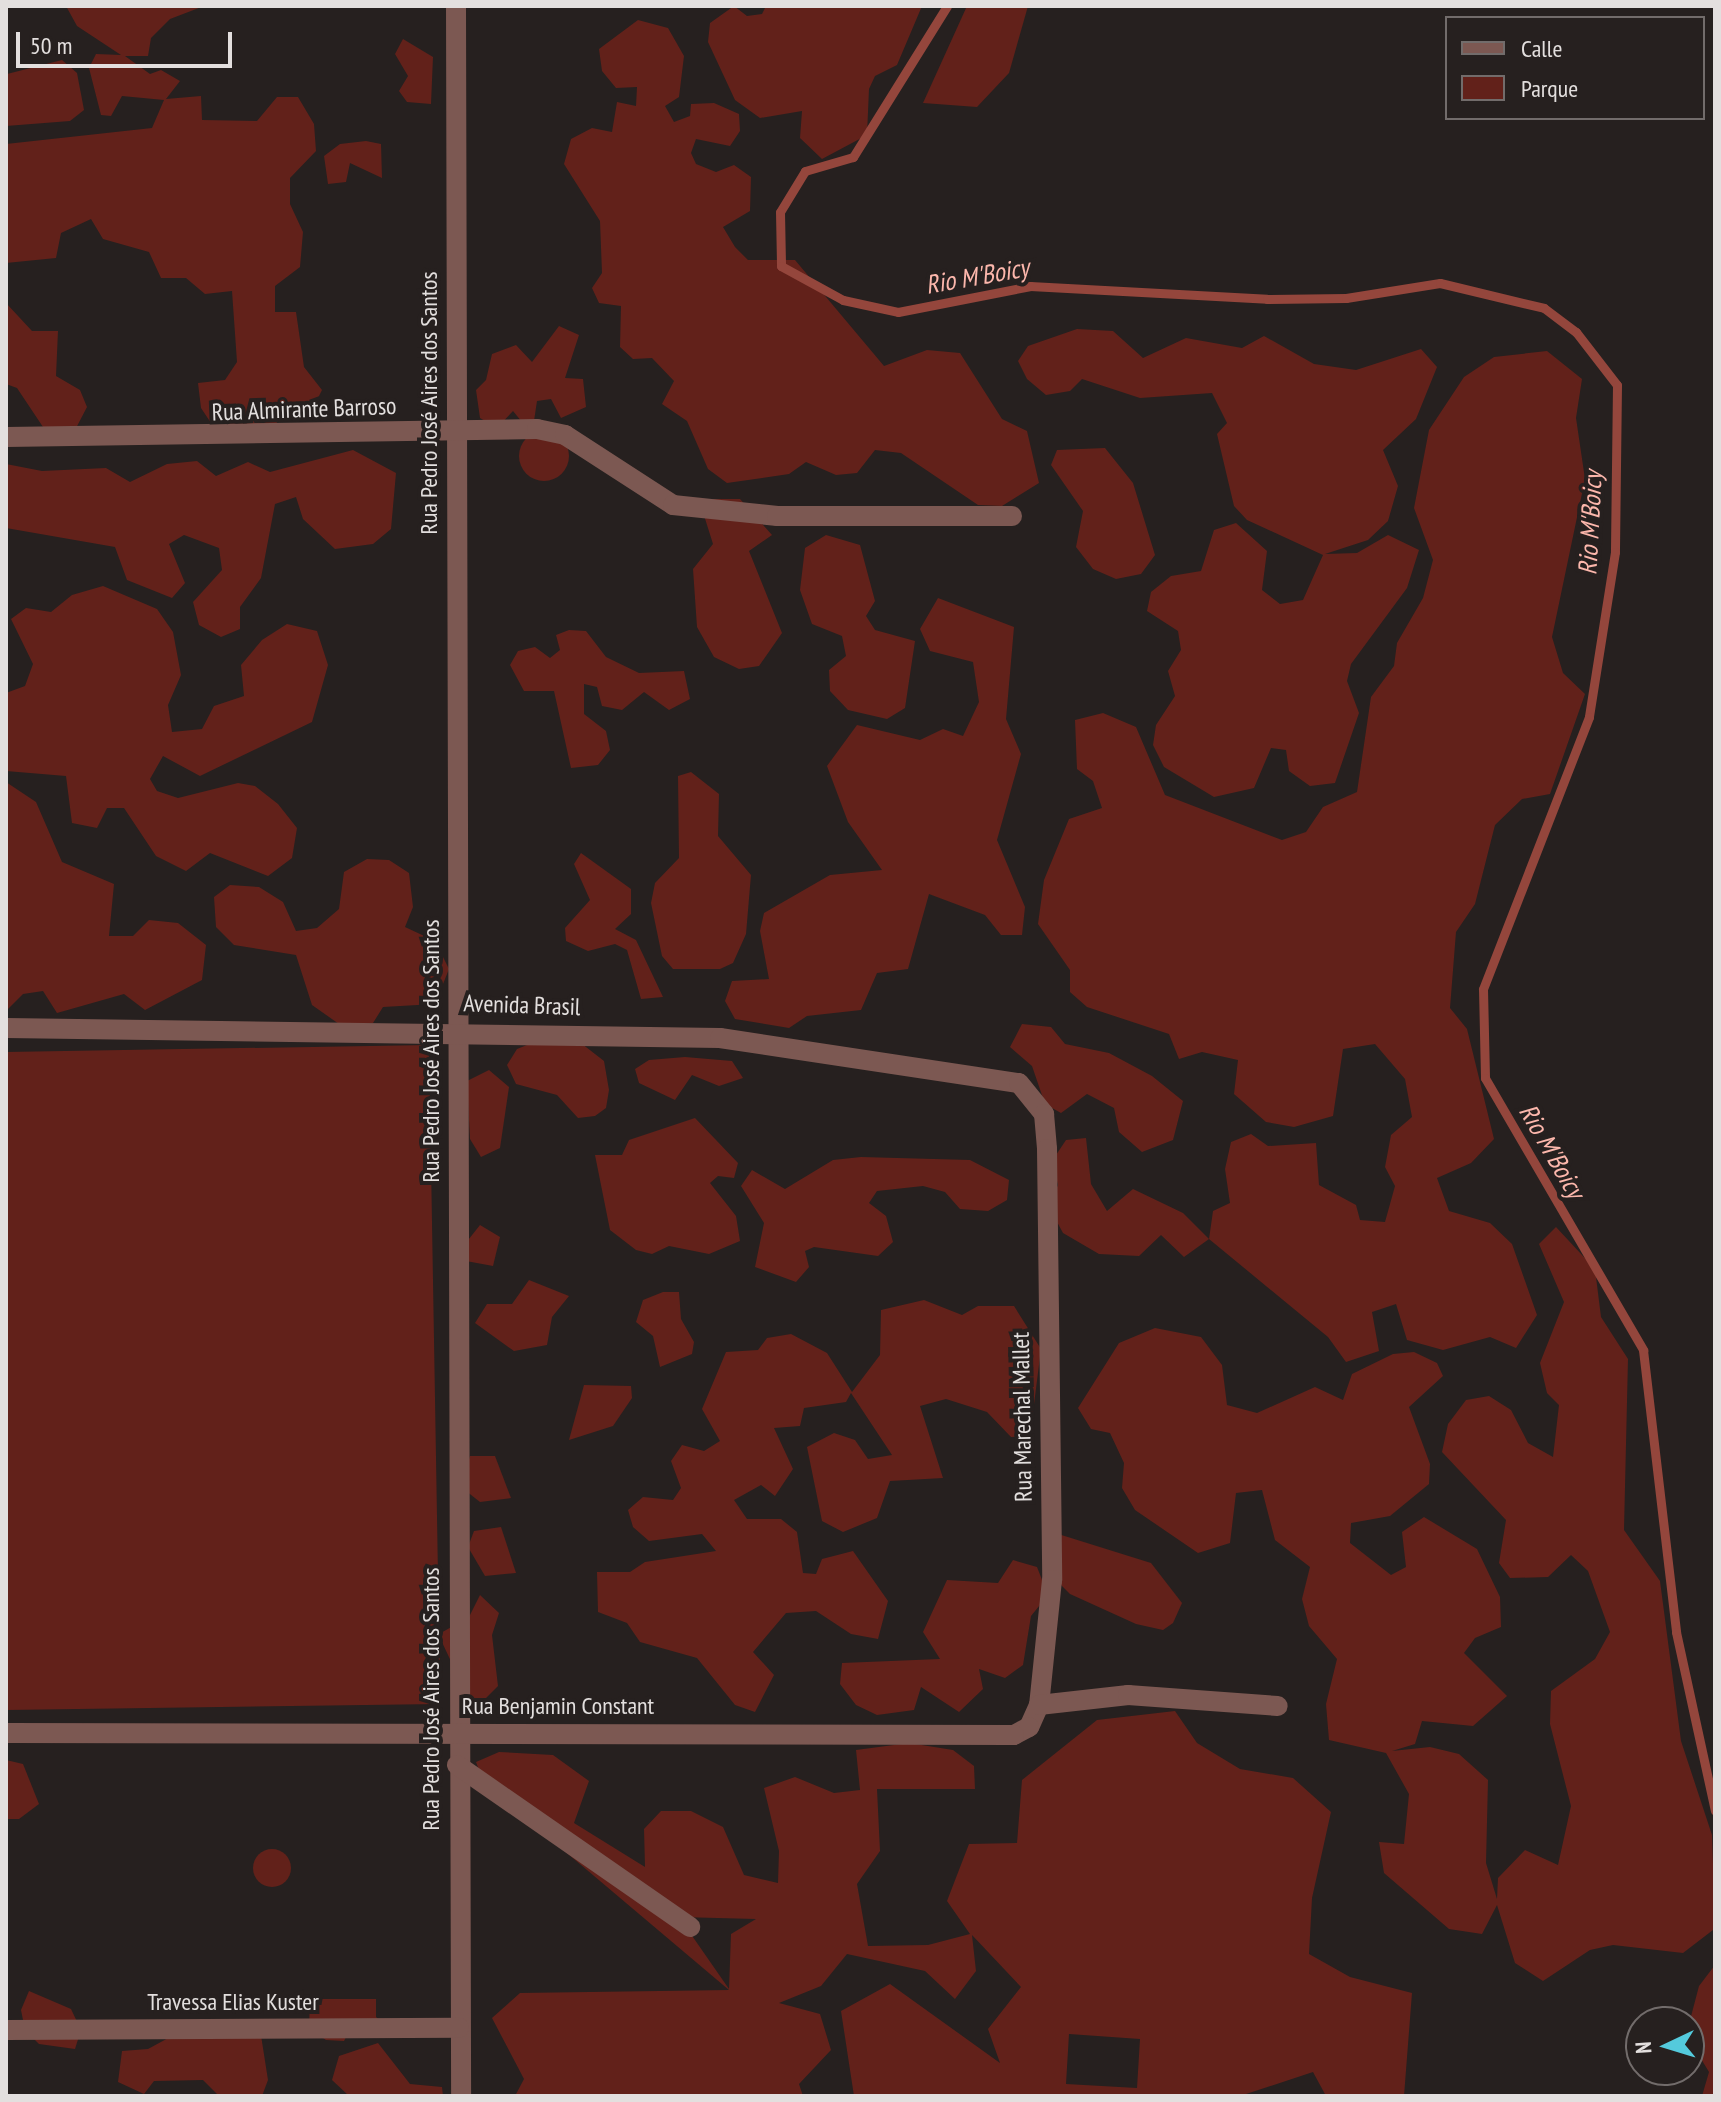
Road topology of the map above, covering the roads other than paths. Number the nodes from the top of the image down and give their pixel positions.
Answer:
1 (456, 6) edge
2 (455, 430) junction
3 (6, 437) edge
4 (1012, 516) dead end
5 (6, 1028) edge
6 (457, 1029) junction
7 (1030, 1091) joint
8 (1039, 1705) junction
9 (1278, 1706) dead end
10 (456, 1732) junction
11 (6, 1733) edge
12 (457, 1765) junction
13 (690, 1927) dead end
14 (459, 2028) junction
15 (6, 2030) edge
16 (461, 2096) edge

1 - 2 street, Rua Pedro José Aires dos Santos
2 - 3 street, Rua Almirante Barroso
2 - 4 street, Rua Almirante Barroso
2 - 6 street, Rua Pedro José Aires dos Santos
5 - 6 street, Avenida Brasil
6 - 7 street, Avenida Brasil
6 - 10 street, Rua Pedro José Aires dos Santos
7 - 8 street, Rua Marechal Mallet
8 - 9 street
8 - 10 street, Rua Benjamin Constant
10 - 11 street, Rua Benjamin Constant
10 - 12 street, Rua Pedro José Aires dos Santos
12 - 13 street
12 - 14 street, Rua Pedro José Aires dos Santos
14 - 15 street, Travessa Elias Kuster
14 - 16 street, Rua Pedro José Aires dos Santos

